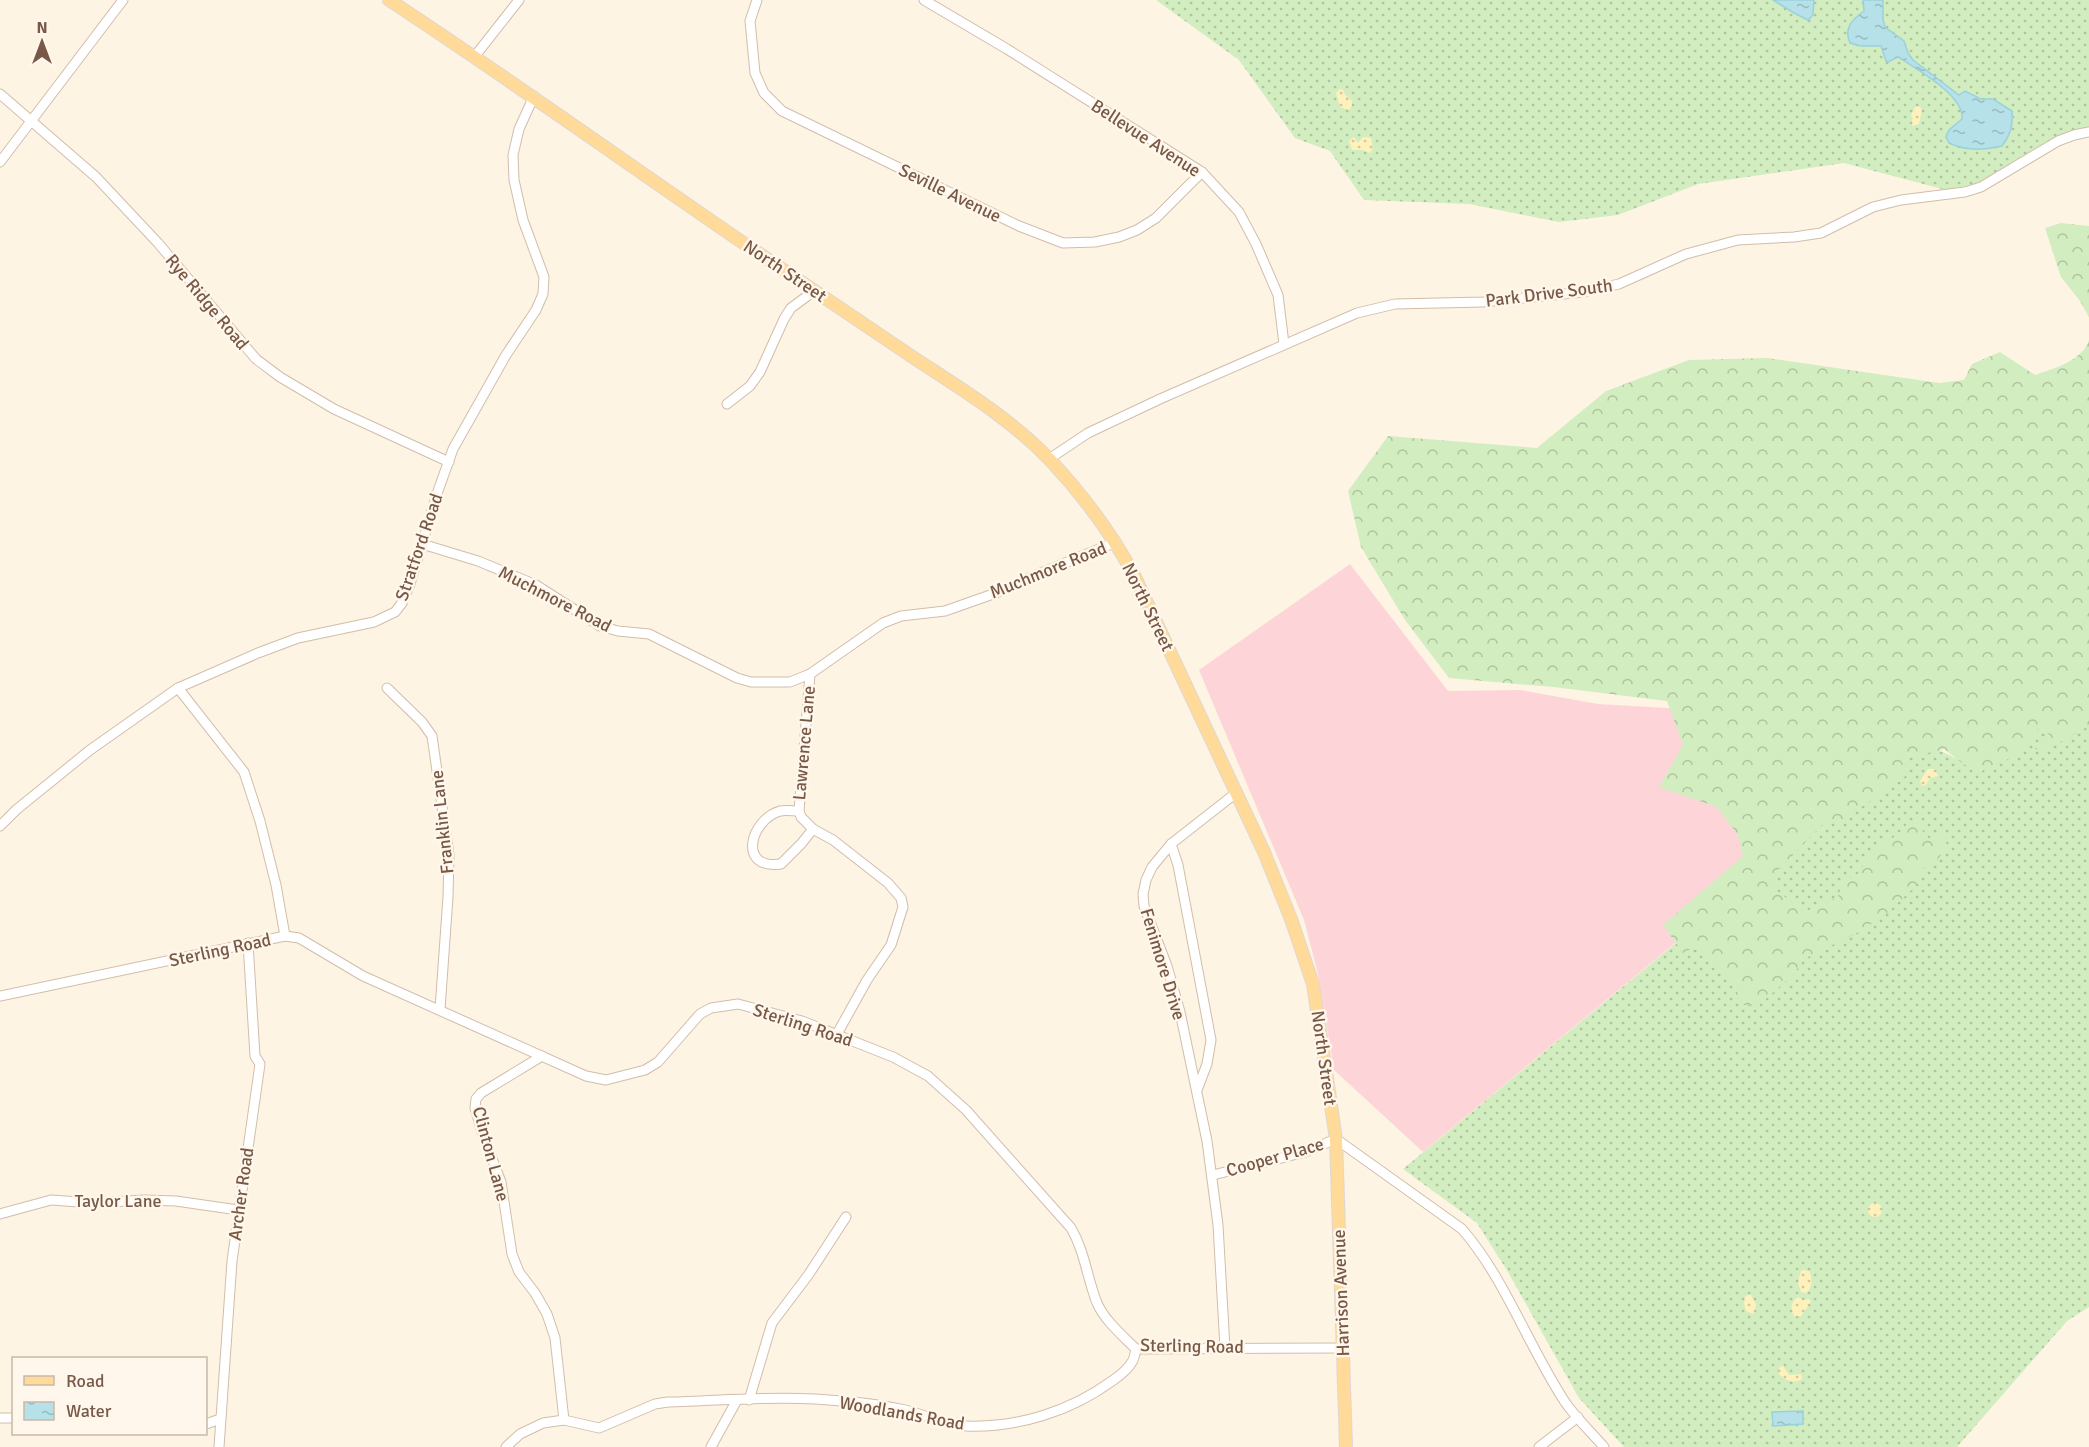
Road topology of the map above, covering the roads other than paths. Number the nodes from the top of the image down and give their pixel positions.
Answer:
1 (123, 0) edge
2 (389, 0) edge
3 (519, 0) edge
4 (757, 0) edge
5 (924, 0) edge
6 (475, 56) junction
7 (0, 94) edge
8 (534, 96) junction
9 (31, 121) junction
10 (2089, 132) edge
11 (0, 162) edge
12 (1202, 172) junction
13 (814, 291) junction
14 (1284, 344) junction
15 (727, 404) dead end
16 (1049, 459) junction
17 (448, 462) junction
18 (1116, 542) junction
19 (422, 544) junction
20 (810, 674) junction
21 (178, 688) junction
22 (387, 688) dead end
23 (1236, 793) junction
24 (799, 811) junction
25 (0, 826) edge
26 (813, 829) junction
27 (1171, 844) junction
28 (285, 936) junction
29 (248, 943) junction
30 (0, 996) edge
31 (440, 1009) junction
32 (837, 1034) junction
33 (542, 1056) junction
34 (1197, 1091) junction
35 (1336, 1139) junction
36 (1213, 1175) junction
37 (238, 1210) junction
38 (0, 1214) edge
39 (846, 1217) dead end
40 (1226, 1348) junction
41 (1344, 1348) junction
42 (1136, 1349) junction
43 (737, 1400) junction
44 (749, 1400) junction
45 (1578, 1417) junction
46 (220, 1419) junction
47 (564, 1420) junction
48 (207, 1424) edge
49 (219, 1447) edge
50 (506, 1447) edge
51 (711, 1447) edge
52 (1346, 1447) edge
53 (1539, 1447) edge
54 (1604, 1447) edge

1 - 9 street
2 - 6 main road, North Street
3 - 6 street
4 - 12 street, Seville Avenue
5 - 12 street, Bellevue Avenue
6 - 8 main road, North Street
7 - 9 street, Rye Ridge Road
8 - 13 main road, North Street
8 - 17 street, Stratford Road
9 - 11 street
9 - 17 street, Rye Ridge Road
10 - 14 street, Park Drive South
12 - 14 street, Bellevue Avenue
13 - 15 street
13 - 16 main road, North Street
14 - 16 street, Park Drive South
16 - 18 main road, North Street
17 - 19 street, Stratford Road
18 - 20 street, Muchmore Road
18 - 23 main road, North Street
19 - 20 street, Muchmore Road
19 - 21 street, Stratford Road
20 - 24 street, Lawrence Lane
21 - 25 street, Stratford Road
21 - 28 street
22 - 31 street, Franklin Lane
23 - 27 street, Fenimore Drive
23 - 35 main road, North Street
24 - 26 street, Lawrence Lane
24 - 26 street
26 - 32 street, Lawrence Lane
27 - 34 street, Fenimore Drive
27 - 34 street, Fenimore Drive
28 - 29 street, Sterling Road
28 - 31 street, Sterling Road
29 - 30 street, Sterling Road
29 - 37 street, Archer Road
31 - 33 street, Sterling Road
32 - 33 street, Sterling Road
32 - 42 street, Sterling Road
33 - 47 street, Clinton Lane
34 - 36 street, Fenimore Drive
35 - 36 street, Cooper Place
35 - 41 main road, Harrison Avenue
35 - 45 street
36 - 40 street, Fenimore Drive
37 - 38 street, Taylor Lane
37 - 46 street, Archer Road
39 - 44 street
40 - 41 street, Sterling Road
40 - 42 street, Sterling Road
41 - 52 main road, Harrison Avenue
42 - 44 street, Woodlands Road
43 - 44 street, Woodlands Road
43 - 47 street, Woodlands Road
43 - 51 street
45 - 53 street
45 - 54 street
46 - 48 street
46 - 49 street, Archer Road
47 - 50 street, Woodlands Road

